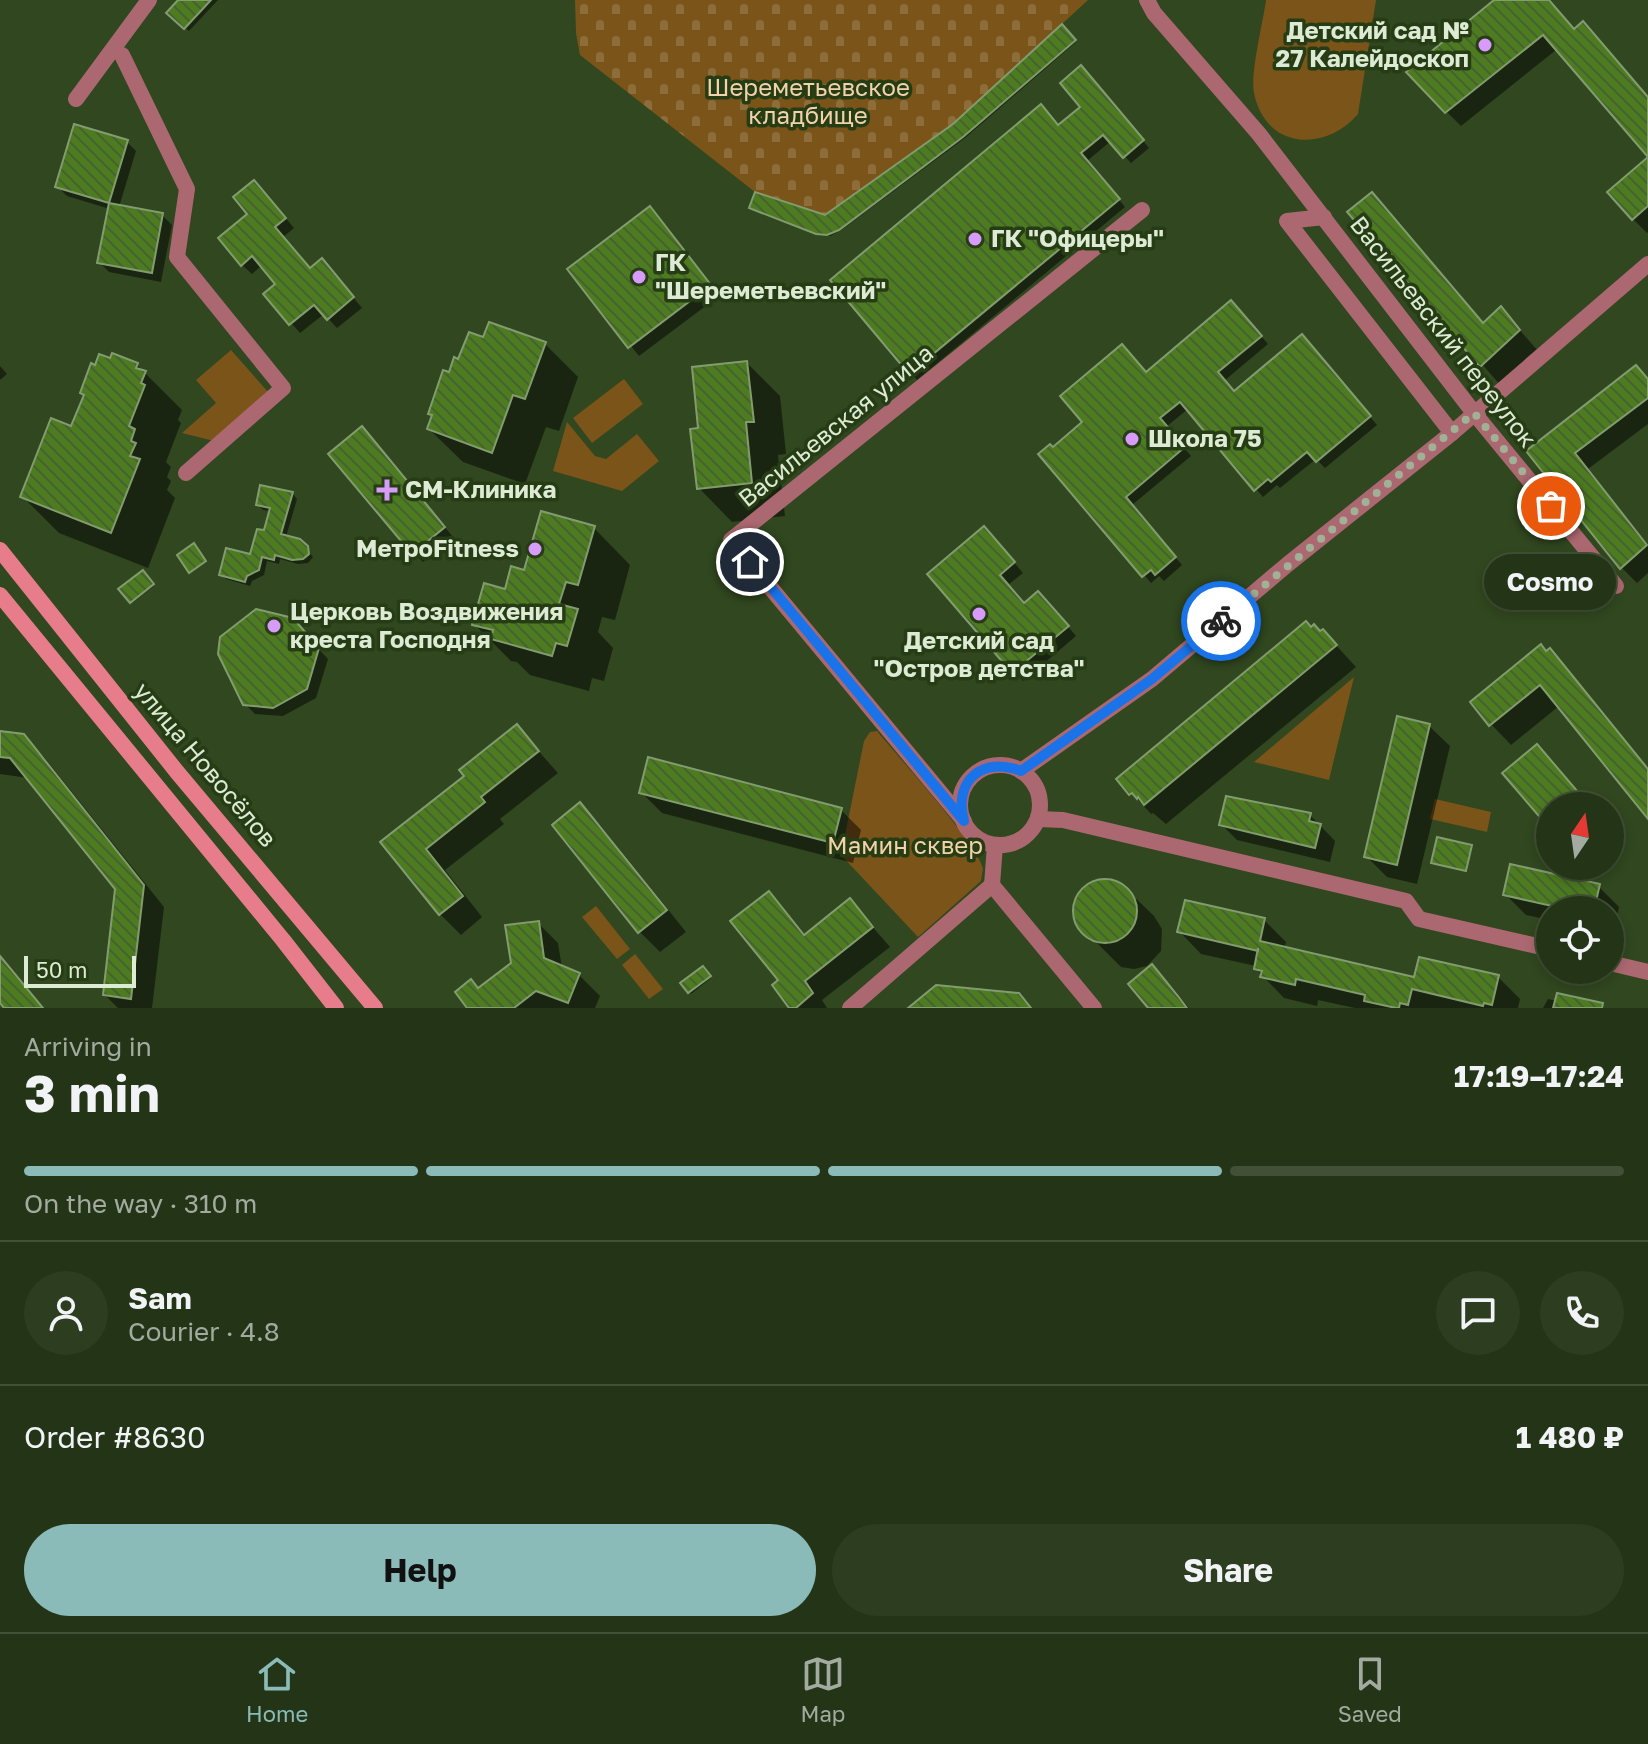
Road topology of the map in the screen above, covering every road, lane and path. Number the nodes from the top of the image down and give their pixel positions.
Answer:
1 (149, 0) edge
2 (1147, 0) edge
3 (122, 55) dead end
4 (76, 99) dead end
5 (1142, 210) dead end
6 (1324, 217) junction
7 (1648, 264) edge
8 (1474, 413) junction
9 (1452, 433) junction
10 (186, 473) dead end
11 (0, 550) edge
12 (1616, 586) dead end
13 (0, 595) edge
14 (1021, 771) junction
15 (1038, 819) junction
16 (964, 821) junction
17 (995, 845) junction
18 (992, 885) junction
19 (1536, 946) edge
20 (1624, 966) edge
21 (1648, 972) edge
22 (336, 1008) edge
23 (375, 1008) edge
24 (850, 1008) edge
25 (1094, 1008) edge

1 - 4 street
2 - 6 street, Васильевский переулок
3 - 10 street
5 - 16 street, Васильевская улица
6 - 8 street, Васильевский переулок
6 - 9 street
7 - 8 street
8 - 9 street
8 - 12 street, Васильевский переулок
9 - 14 street
11 - 23 main road, улица Новосёлов
13 - 22 main road, улица Новосёлов
14 - 15 street
14 - 16 street
15 - 17 street
15 - 19 street
16 - 17 street
17 - 18 street
18 - 24 street
18 - 25 street
20 - 21 street

